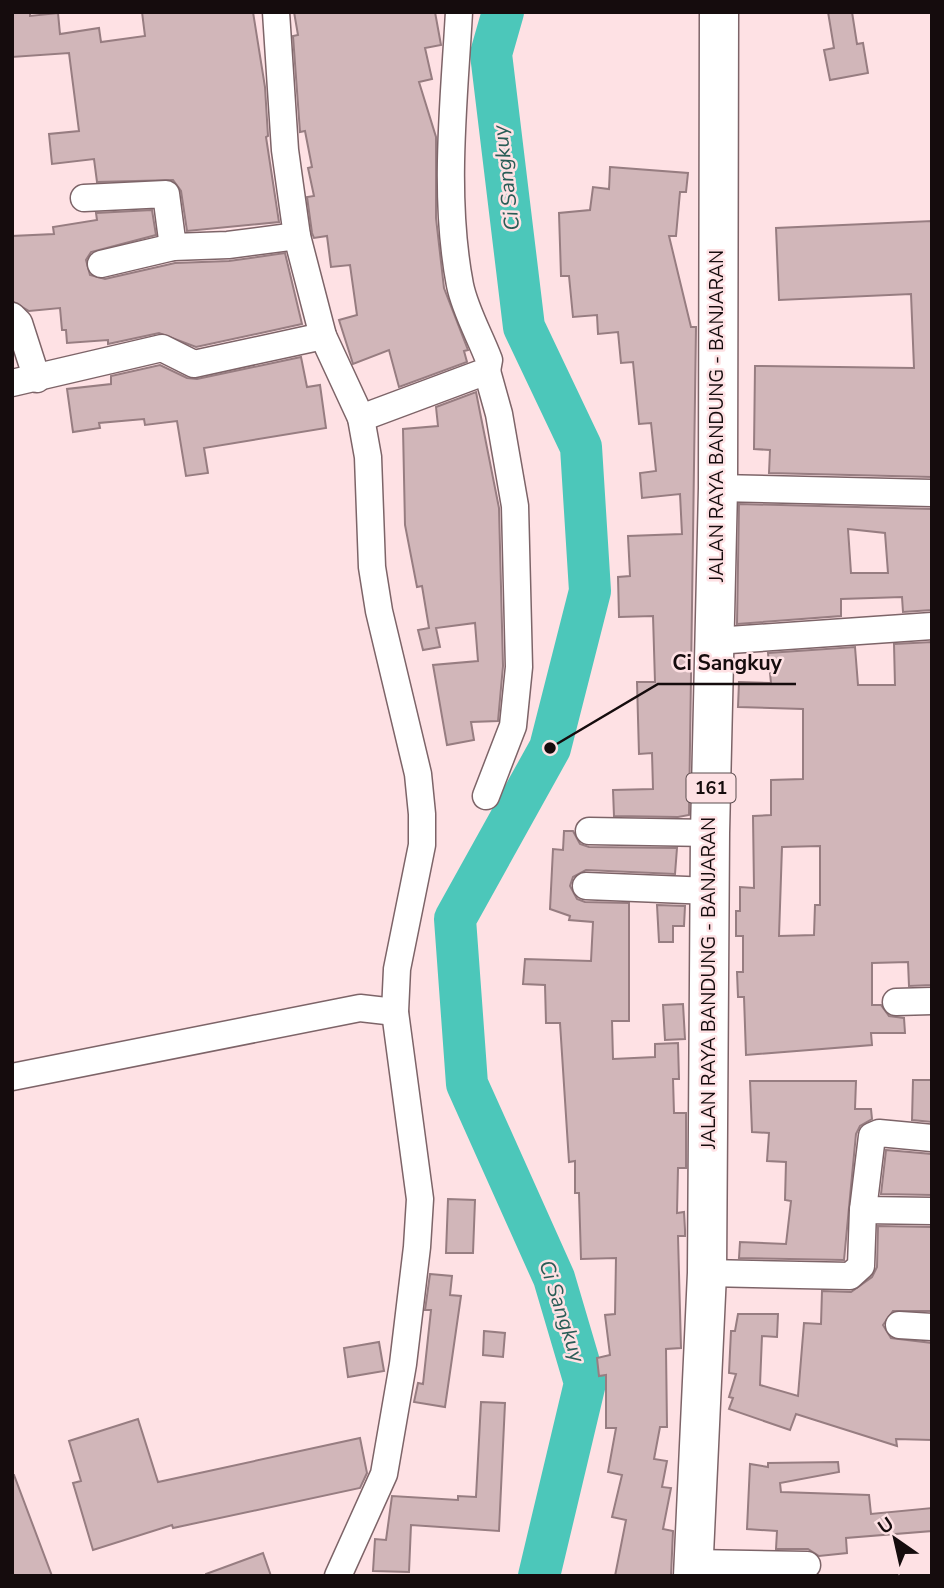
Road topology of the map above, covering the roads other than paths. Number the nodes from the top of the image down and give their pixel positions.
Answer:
1 (276, 12) edge
2 (459, 12) edge
3 (719, 12) edge
4 (84, 198) dead end
5 (297, 236) junction
6 (173, 247) junction
7 (101, 264) dead end
8 (12, 316) edge
9 (323, 336) junction
10 (487, 371) junction
11 (25, 381) edge
12 (361, 418) junction
13 (718, 488) junction
14 (932, 493) edge
15 (932, 626) edge
16 (715, 641) junction
17 (486, 796) dead end
18 (589, 831) dead end
19 (710, 833) junction
20 (586, 886) dead end
21 (711, 891) junction
22 (932, 1001) edge
23 (896, 1002) dead end
24 (395, 1012) junction
25 (12, 1077) edge
26 (932, 1138) edge
27 (863, 1210) junction
28 (932, 1211) edge
29 (707, 1273) junction
30 (899, 1325) dead end
31 (932, 1328) edge
32 (807, 1565) dead end
33 (694, 1569) edge
34 (338, 1576) edge

1 - 5 street
2 - 10 street
3 - 13 main road, JALAN RAYA BANDUNG - BANJARAN / 161
4 - 6 street
5 - 6 street
5 - 9 street
6 - 7 street
8 - 11 street
9 - 11 street
9 - 12 street
10 - 12 street
10 - 17 street
12 - 24 street
13 - 14 street
13 - 16 main road, JALAN RAYA BANDUNG - BANJARAN / 161
15 - 16 street
16 - 19 main road, JALAN RAYA BANDUNG - BANJARAN / 161
18 - 19 street
19 - 21 main road, JALAN RAYA BANDUNG - BANJARAN / 161
20 - 21 street
21 - 29 main road, JALAN RAYA BANDUNG - BANJARAN / 161
22 - 23 street
24 - 25 street
24 - 34 street
26 - 27 street
27 - 28 street
27 - 29 street
29 - 33 main road, JALAN RAYA BANDUNG - BANJARAN / 161
30 - 31 street
32 - 33 street

